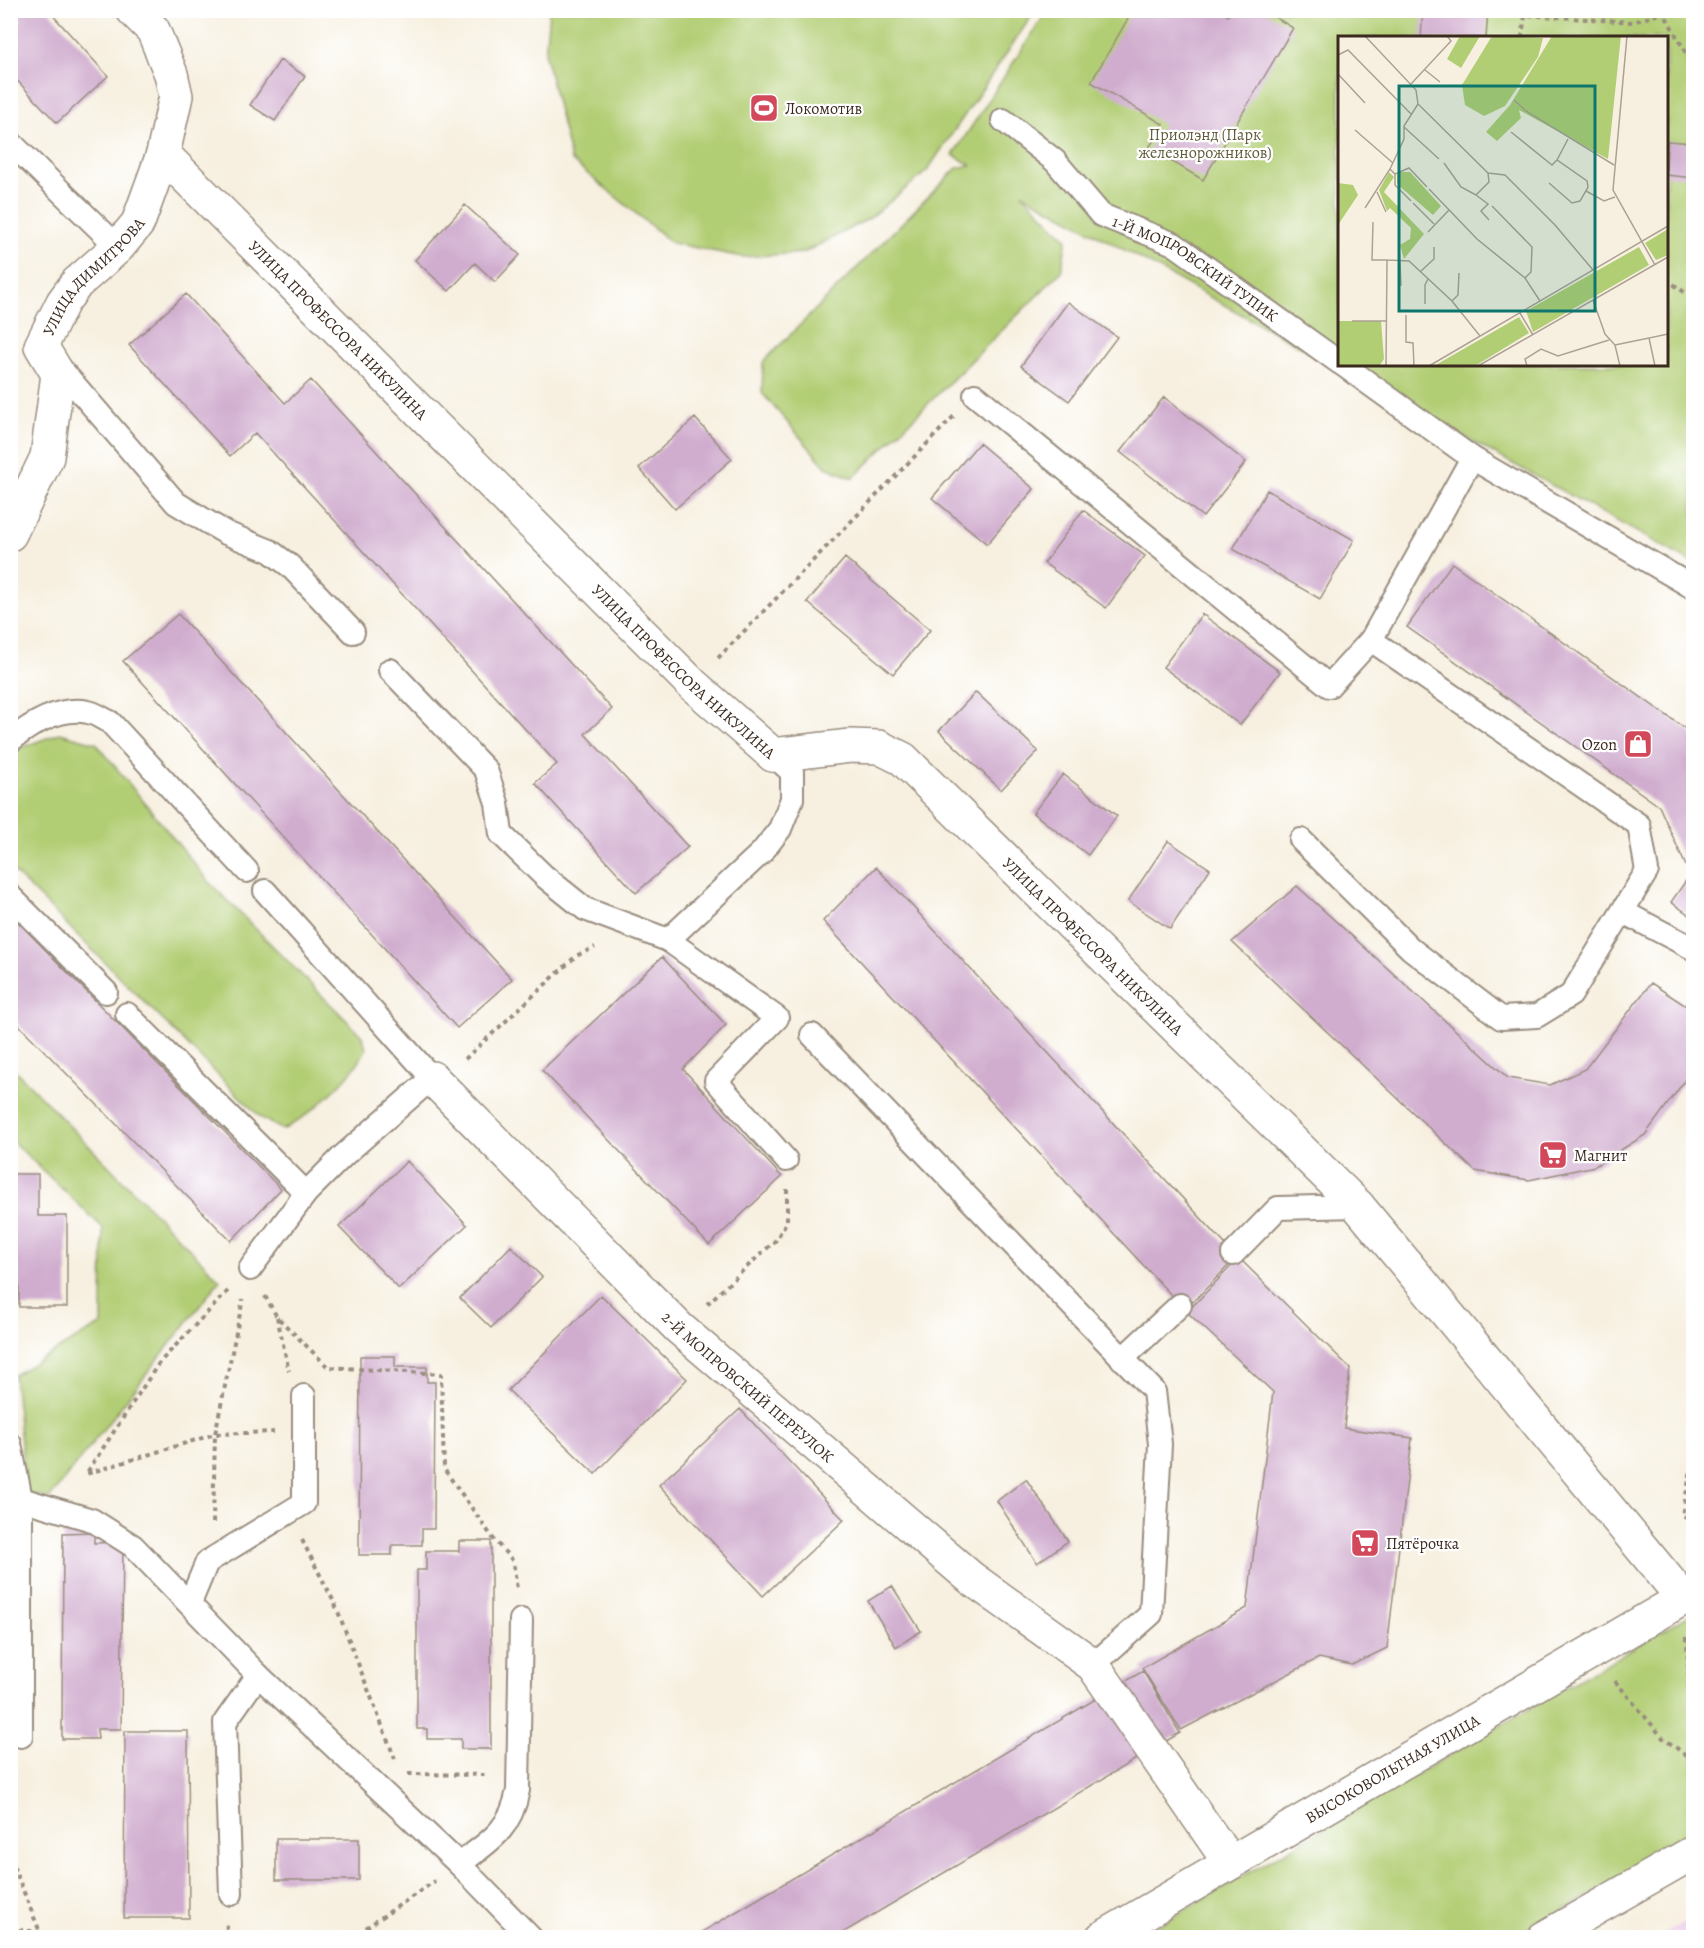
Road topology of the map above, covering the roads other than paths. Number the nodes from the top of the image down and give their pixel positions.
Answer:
1 (133, 10) edge
2 (1003, 120) dead end
3 (10, 142) edge
4 (163, 154) junction
5 (118, 247) junction
6 (41, 346) junction
7 (1338, 362) edge
8 (1344, 366) edge
9 (975, 395) road end
10 (1472, 458) junction
11 (10, 534) edge
12 (1694, 588) edge
13 (353, 632) dead end
14 (1371, 640) junction
15 (390, 670) dead end
16 (10, 741) edge
17 (773, 755) junction
18 (1301, 840) dead end
19 (247, 871) dead end
20 (266, 891) dead end
21 (10, 896) edge
22 (1623, 912) junction
23 (668, 940) junction
24 (1694, 949) edge
25 (106, 992) dead end
26 (127, 1014) dead end
27 (812, 1035) dead end
28 (436, 1081) junction
29 (786, 1160) road end
30 (306, 1193) junction
31 (1358, 1206) junction
32 (1233, 1254) dead end
33 (250, 1269) road end
34 (1180, 1305) dead end
35 (1122, 1359) junction
36 (304, 1396) road end
37 (10, 1443) edge
38 (16, 1500) edge
39 (1688, 1595) edge
40 (190, 1603) junction
41 (521, 1620) road end
42 (1093, 1665) junction
43 (258, 1675) junction
44 (21, 1736) dead end
45 (1691, 1860) edge
46 (1230, 1863) junction
47 (459, 1864) junction
48 (231, 1894) dead end
49 (531, 1938) edge
50 (1102, 1938) edge
51 (1544, 1938) edge

1 - 4 street
2 - 7 lane, 1-Й МОПРОВСКИЙ ТУПИК
3 - 5 lane
4 - 5 street, УЛИЦА ДИМИТРОВА
4 - 17 street, УЛИЦА ПРОФЕССОРА НИКУЛИНА
5 - 6 street, УЛИЦА ДИМИТРОВА
6 - 11 street, УЛИЦА ДИМИТРОВА
6 - 13 lane
8 - 10 lane, 1-Й МОПРОВСКИЙ ТУПИК
9 - 14 lane
10 - 12 lane, 1-Й МОПРОВСКИЙ ТУПИК
10 - 14 lane
14 - 22 lane
15 - 23 lane
16 - 19 lane
17 - 23 lane
17 - 31 street, УЛИЦА ПРОФЕССОРА НИКУЛИНА
18 - 22 lane
20 - 28 lane
21 - 25 lane
22 - 24 lane
23 - 29 lane
26 - 30 lane
27 - 35 lane
28 - 30 lane
28 - 42 street, 2-Й МОПРОВСКИЙ ПЕРЕУЛОК
30 - 33 lane
31 - 32 lane
31 - 39 street, ВЫСОКОВОЛЬТНАЯ УЛИЦА
34 - 35 lane
35 - 42 lane
36 - 40 lane
37 - 38 lane
38 - 40 lane
38 - 44 lane
39 - 46 street, ВЫСОКОВОЛЬТНАЯ УЛИЦА
40 - 43 lane
41 - 47 lane
42 - 46 street, 2-Й МОПРОВСКИЙ ПЕРЕУЛОК
43 - 47 lane
43 - 48 lane
45 - 51 street
46 - 50 street, ВЫСОКОВОЛЬТНАЯ УЛИЦА
47 - 49 lane

